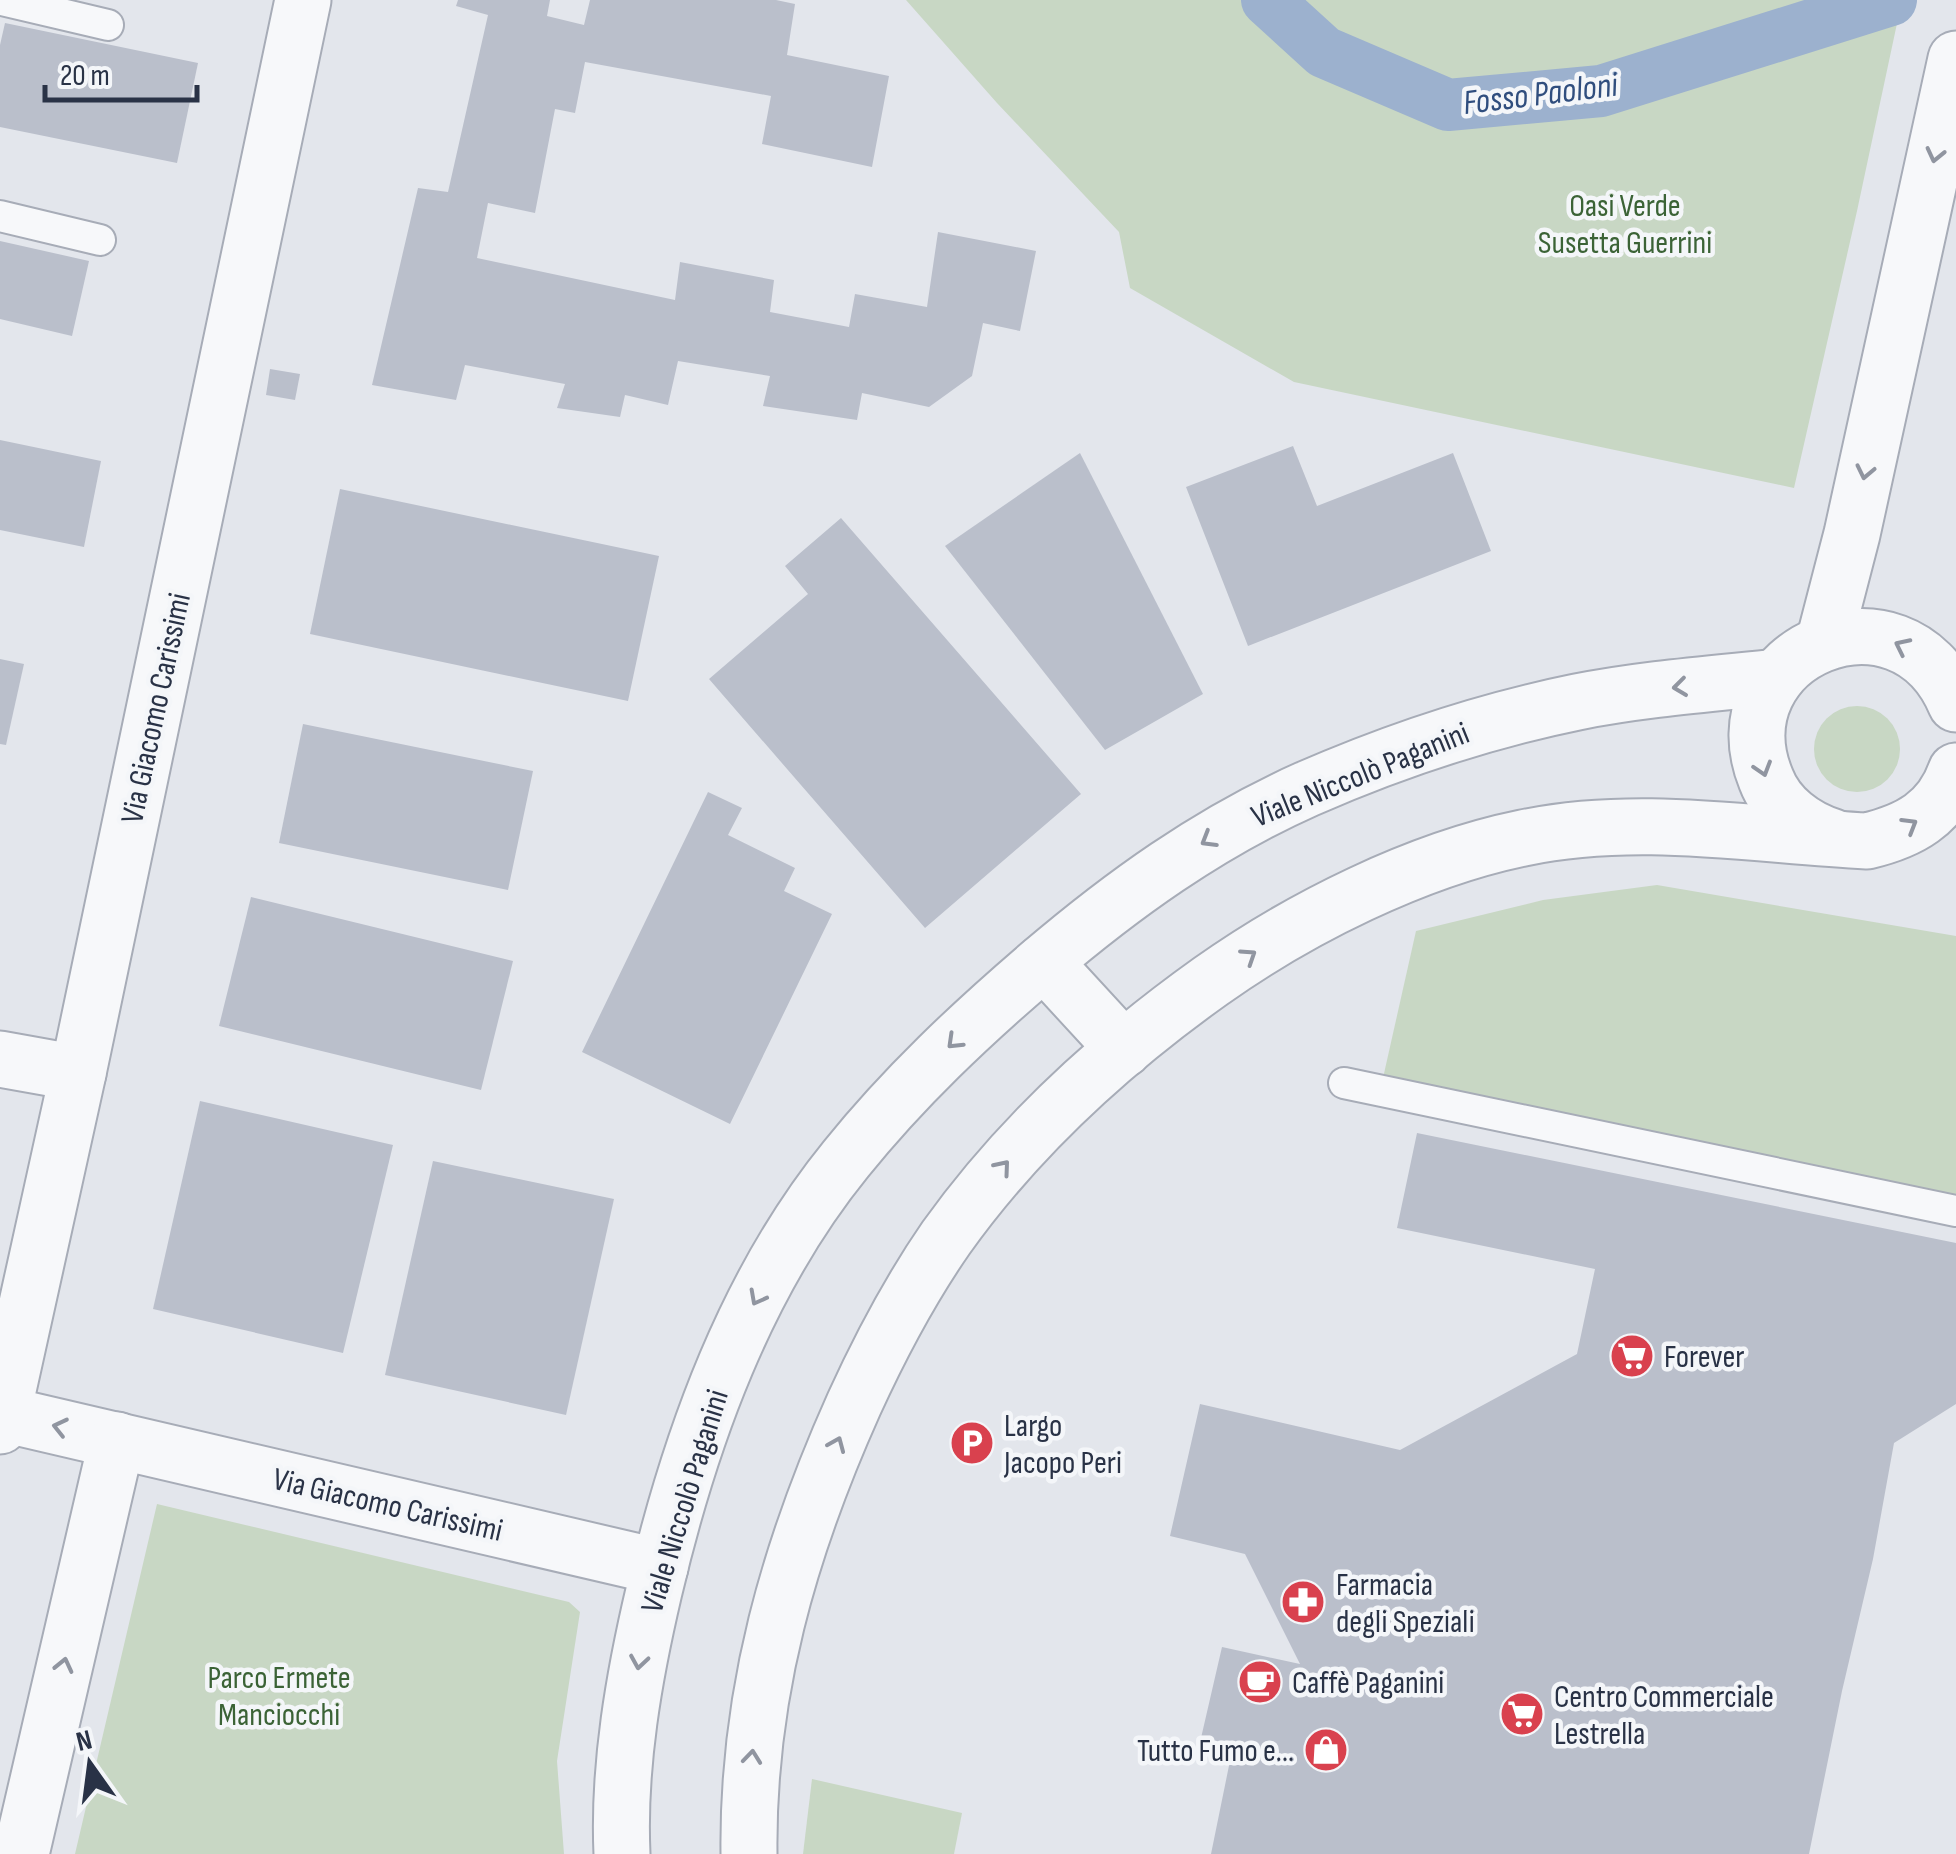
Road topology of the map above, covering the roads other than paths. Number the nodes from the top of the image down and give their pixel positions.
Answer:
1 (2, 0) edge
2 (303, 0) edge
3 (108, 25) dead end
4 (1956, 59) edge
5 (0, 216) edge
6 (100, 240) dead end
7 (1824, 642) junction
8 (1777, 677) junction
9 (1956, 704) edge
10 (1956, 771) edge
11 (1840, 839) junction
12 (1044, 962) junction
13 (1124, 1050) junction
14 (0, 1059) edge
15 (78, 1073) junction
16 (1344, 1083) dead end
17 (1956, 1211) edge
18 (1, 1420) edge
19 (117, 1440) junction
20 (660, 1567) junction
21 (17, 1790) edge
22 (21, 1854) edge
23 (622, 1854) edge
24 (749, 1854) edge

1 - 3 lane
2 - 15 street, Via Giacomo Carissimi
4 -> 7 street
5 - 6 lane
7 - 8 street
9 -> 7 street
8 -> 11 street
8 -> 12 street, Viale Niccolò Paganini
11 -> 10 street
13 -> 11 street
12 - 13 street
12 -> 20 street, Viale Niccolò Paganini
24 -> 13 street
14 - 15 street
15 - 18 street, Via Giacomo Carissimi
16 - 17 lane
19 -> 18 street, Via Giacomo Carissimi
19 - 20 street, Via Giacomo Carissimi
21 -> 19 street
20 -> 23 street, Viale Niccolò Paganini
21 - 22 street

